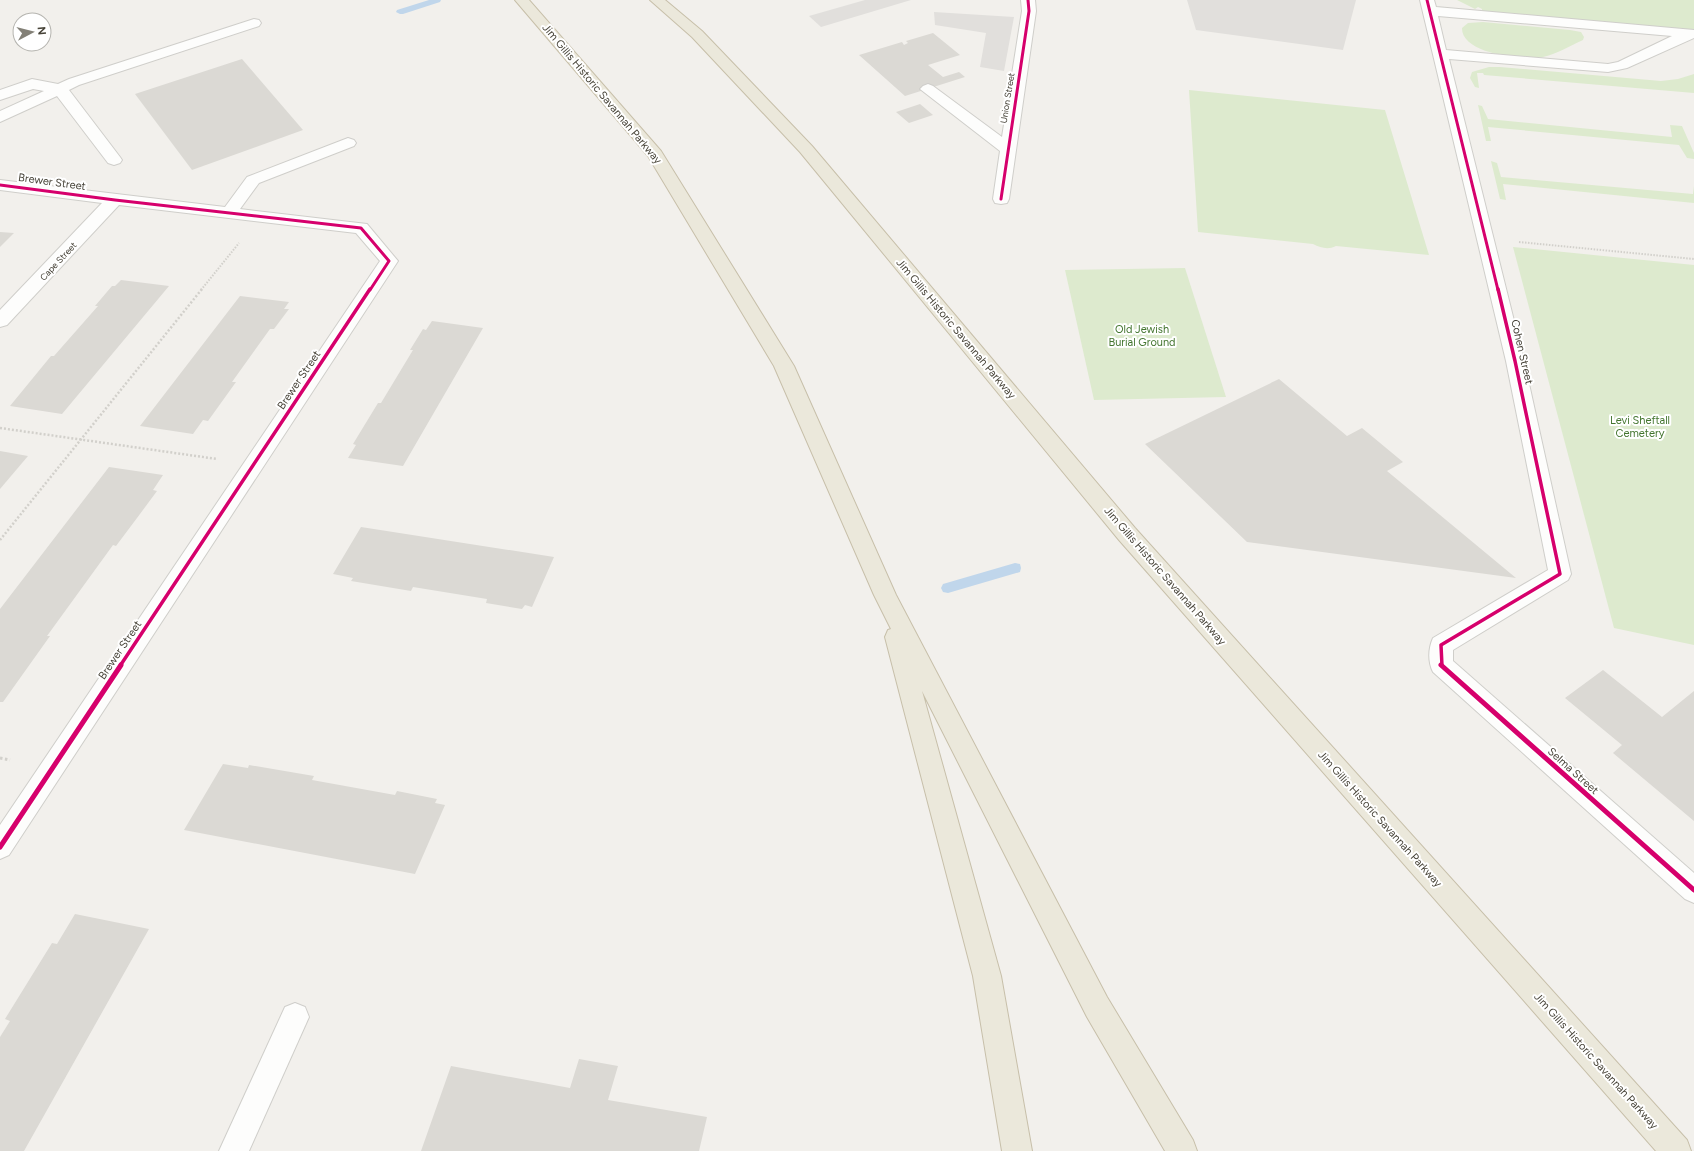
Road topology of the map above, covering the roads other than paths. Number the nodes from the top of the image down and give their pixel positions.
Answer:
1 (522, 0) edge
2 (658, 0) edge
3 (1028, 0) edge
4 (1429, 6) edge
5 (254, 23) dead end
6 (1693, 36) edge
7 (1441, 54) junction
8 (60, 89) junction
9 (928, 89) dead end
10 (0, 95) edge
11 (0, 117) edge
12 (348, 142) dead end
13 (1008, 149) junction
14 (114, 160) dead end
15 (0, 184) edge
16 (1001, 199) dead end
17 (115, 200) junction
18 (229, 213) junction
19 (0, 322) edge
20 (885, 595) junction
21 (1441, 655) joint
22 (0, 847) edge
23 (1694, 890) edge
24 (296, 1017) dead end
25 (234, 1151) edge
26 (1017, 1151) edge
27 (1182, 1151) edge
28 (1676, 1151) edge

1 - 20 highway, Jim Gillis Historic Savannah Parkway
2 - 28 highway, Jim Gillis Historic Savannah Parkway
3 - 13 street, Union Street
4 - 6 street
4 - 7 street, Cohen Street
5 - 8 street
6 - 7 street
7 - 21 street, Cohen Street
8 - 10 street
8 - 11 street
8 - 14 street
9 - 13 street
12 - 18 street
13 - 16 street, Union Street
15 - 17 street, Brewer Street
17 - 18 street, Brewer Street
17 - 19 street, Cape Street
18 - 22 street, Brewer Street
20 - 26 highway
20 - 27 highway
21 - 23 street, Selma Street
24 - 25 street

